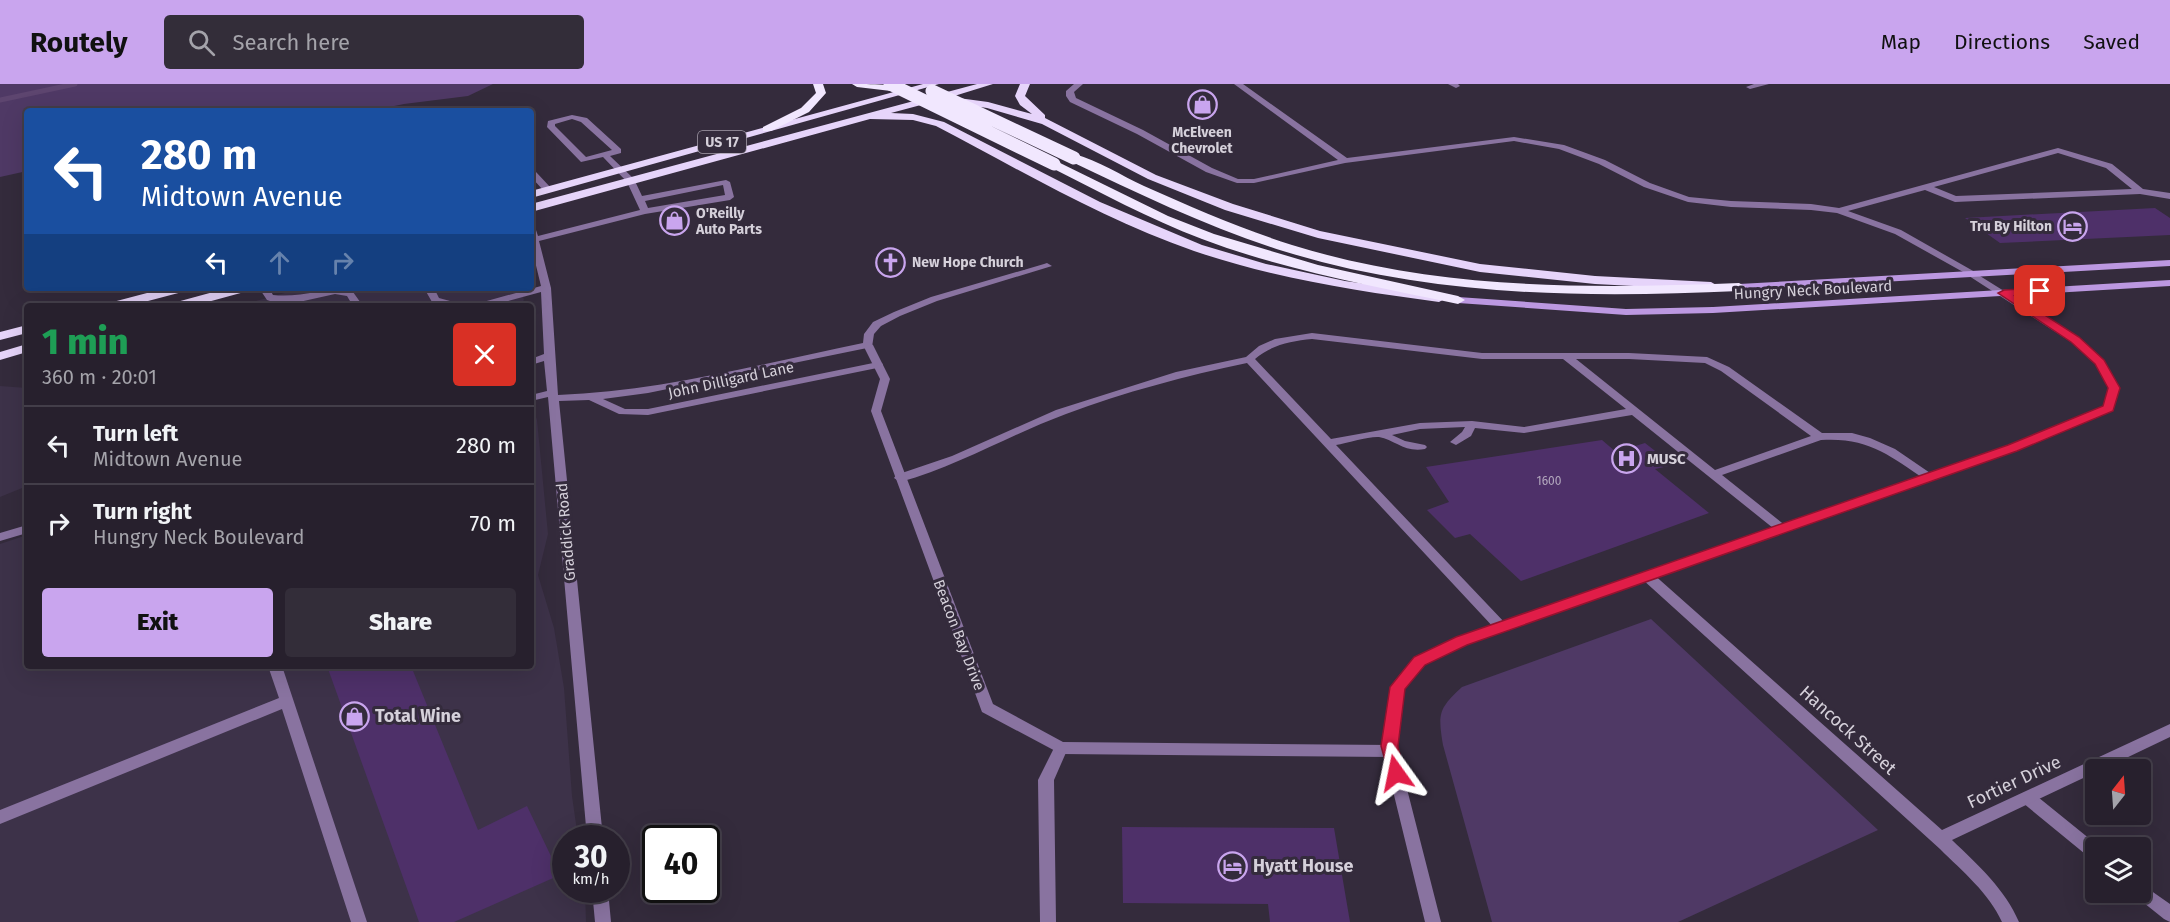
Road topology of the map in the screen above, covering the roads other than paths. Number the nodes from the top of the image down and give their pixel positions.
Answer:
1 (818, 84) edge
2 (857, 84) edge
3 (890, 84) edge
4 (934, 84) edge
5 (988, 84) edge
6 (1026, 84) edge
7 (1078, 84) edge
8 (1238, 84) edge
9 (1765, 84) edge
10 (912, 86) edge
11 (1750, 87) dead end
12 (935, 99) junction
13 (870, 116) junction
14 (1046, 122) junction
15 (767, 129) junction
16 (955, 131) junction
17 (605, 155) junction
18 (1345, 161) junction
19 (622, 171) junction
20 (534, 174) edge
21 (631, 182) junction
22 (1926, 187) junction
23 (548, 190) junction
24 (2140, 191) junction
25 (534, 194) edge
26 (2170, 196) edge
27 (641, 199) junction
28 (534, 207) edge
29 (645, 211) junction
30 (1839, 211) junction
31 (534, 233) edge
32 (534, 237) edge
33 (2170, 263) edge
34 (1047, 266) dead end
35 (1972, 274) junction
36 (2170, 283) edge
37 (1739, 287) junction
38 (546, 288) junction
39 (167, 291) edge
40 (232, 291) edge
41 (266, 291) edge
42 (336, 291) joint
43 (430, 291) edge
44 (2004, 293) junction
45 (1458, 300) junction
46 (125, 303) edge
47 (189, 303) edge
48 (356, 303) edge
49 (446, 303) edge
50 (490, 303) edge
51 (24, 330) edge
52 (0, 336) edge
53 (868, 345) junction
54 (24, 349) edge
55 (0, 356) edge
56 (549, 356) junction
57 (1567, 357) junction
58 (1250, 359) junction
59 (534, 361) edge
60 (878, 364) junction
61 (553, 396) junction
62 (591, 397) junction
63 (534, 399) edge
64 (1635, 411) junction
65 (1472, 424) junction
66 (1381, 434) junction
67 (1820, 437) junction
68 (1456, 442) dead end
69 (1329, 443) junction
70 (1421, 447) dead end
71 (1714, 474) junction
72 (1930, 477) junction
73 (900, 478) junction
74 (1782, 529) junction
75 (24, 530) edge
76 (0, 537) edge
77 (1647, 576) junction
78 (1501, 627) junction
79 (276, 669) edge
80 (286, 701) junction
81 (2170, 730) edge
82 (1061, 748) junction
83 (1390, 752) junction
84 (2028, 798) junction
85 (0, 818) edge
86 (594, 825) edge
87 (1939, 838) junction
88 (2085, 845) edge
89 (2151, 899) edge
90 (600, 903) edge
91 (2170, 914) edge
92 (600, 920) edge
93 (359, 922) edge
94 (1048, 922) edge
95 (1432, 922) edge
96 (2011, 922) edge

1 - 15 highway
2 - 10 highway
3 - 45 highway, bridge
4 - 10 highway, US 17
5 - 12 highway, US 17
6 - 14 highway
7 - 18 street
8 - 18 street
9 - 11 street
10 - 12 highway
10 - 15 highway, US 17
10 - 37 highway, bridge
12 - 13 highway, US 17
12 - 14 highway
12 - 16 highway
13 - 16 highway
13 - 21 highway, US 17
14 - 37 highway
15 - 19 highway, US 17
16 - 45 highway
17 - 17 street
17 - 19 street
18 - 30 street
19 - 21 street
19 - 23 highway, US 17
20 - 23 street
21 - 27 street
21 - 28 highway, US 17
22 - 24 street
22 - 24 street
22 - 30 street
23 - 25 highway, US 17
24 - 26 street
27 - 29 street
27 - 29 street
29 - 31 street
30 - 35 street
32 - 38 street, Graddick Road
33 - 35 main road, Hungry Neck Boulevard
34 - 53 street
35 - 37 main road, Hungry Neck Boulevard
35 - 44 street
36 - 44 main road, Hungry Neck Boulevard
38 - 50 street
38 - 56 street, Graddick Road
39 - 46 highway
40 - 47 highway
41 - 42 street
42 - 48 street
43 - 49 street
44 - 45 main road, Hungry Neck Boulevard
44 - 72 street
51 - 52 highway
53 - 60 street, Beacon Bay Drive
53 - 62 street, John Dilligard Lane
54 - 55 highway
56 - 59 street
56 - 61 street, Graddick Road
57 - 58 street
57 - 64 street
57 - 67 street
58 - 69 street
58 - 73 street
60 - 62 street, John Dilligard Lane
60 - 73 street, Beacon Bay Drive
61 - 62 street, John Dilligard Lane
61 - 63 street, John Dilligard Lane
61 - 86 street, Graddick Road
64 - 65 street
64 - 71 street
65 - 66 street
65 - 68 street
66 - 69 street
66 - 70 street
67 - 71 street
67 - 72 street
69 - 78 street
71 - 74 street
72 - 74 street
73 - 82 street, Beacon Bay Drive
74 - 77 street
75 - 76 street
77 - 78 street
77 - 87 street, Hancock Street
78 - 83 street
79 - 80 street
80 - 85 street
80 - 93 street
81 - 84 street, Fortier Drive
82 - 83 street, Beacon Bay Drive
82 - 94 street
83 - 95 street
84 - 87 street, Fortier Drive
84 - 88 street
87 - 96 street, Hancock Street
89 - 91 street
90 - 92 street

